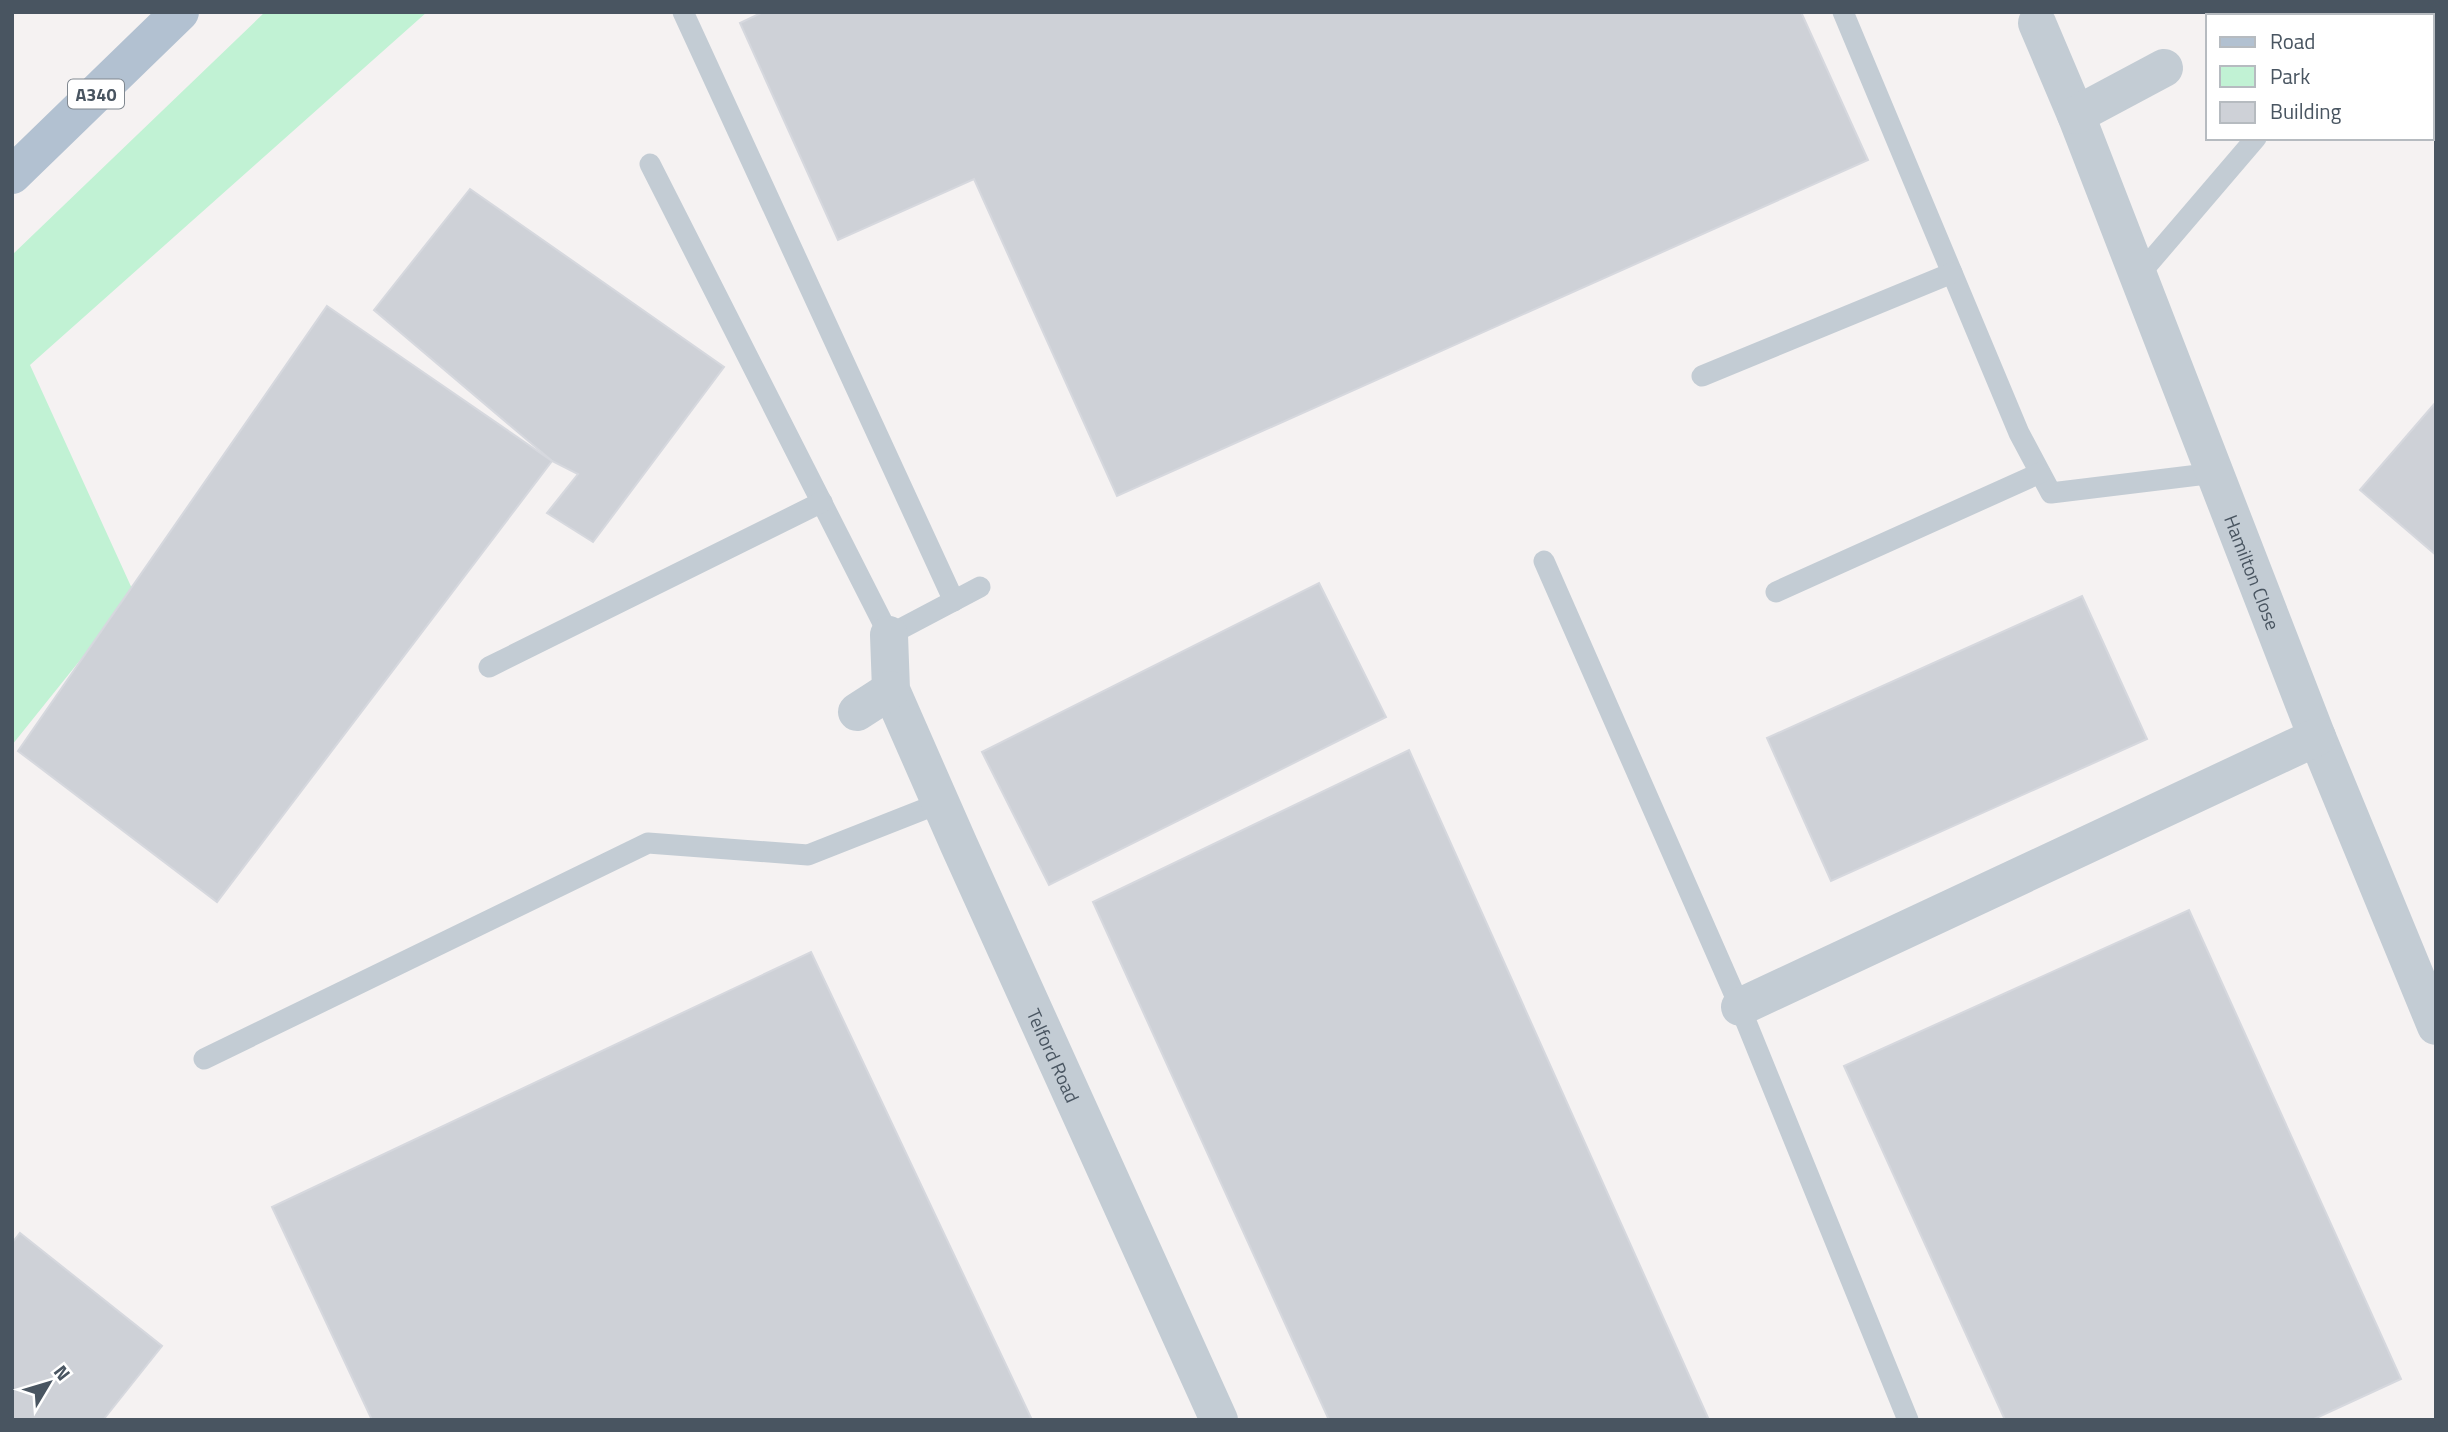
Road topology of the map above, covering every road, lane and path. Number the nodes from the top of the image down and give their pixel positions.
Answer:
1 (180, 12) edge
2 (683, 12) edge
3 (1843, 12) edge
4 (2033, 18) edge
5 (2164, 68) dead end
6 (2076, 115) junction
7 (2254, 140) edge
8 (650, 164) dead end
9 (12, 175) edge
10 (1952, 273) junction
11 (2138, 276) junction
12 (1702, 376) dead end
13 (2040, 473) junction
14 (2215, 473) junction
15 (822, 502) junction
16 (1544, 561) dead end
17 (980, 587) dead end
18 (1776, 592) dead end
19 (954, 601) junction
20 (888, 635) junction
21 (489, 667) dead end
22 (891, 690) junction
23 (857, 712) dead end
24 (2317, 737) junction
25 (940, 803) junction
26 (1740, 1007) junction
27 (2436, 1026) edge
28 (204, 1059) dead end
29 (1219, 1420) edge
30 (1908, 1420) edge

1 - 9 main road, A340
2 - 19 lane
3 - 10 lane
4 - 6 street, Hamilton Close
5 - 6 street
6 - 11 street, Hamilton Close
7 - 11 lane
8 - 15 lane
10 - 12 lane
10 - 13 lane
11 - 14 street, Hamilton Close
13 - 14 lane
13 - 18 lane
14 - 24 street, Hamilton Close
15 - 20 lane
15 - 21 lane
16 - 26 lane
17 - 19 lane
19 - 20 lane
20 - 22 street, Telford Road
22 - 23 street
22 - 25 street, Telford Road
24 - 26 street
24 - 27 street, Hamilton Close
25 - 28 lane
25 - 29 street, Telford Road
26 - 30 lane

